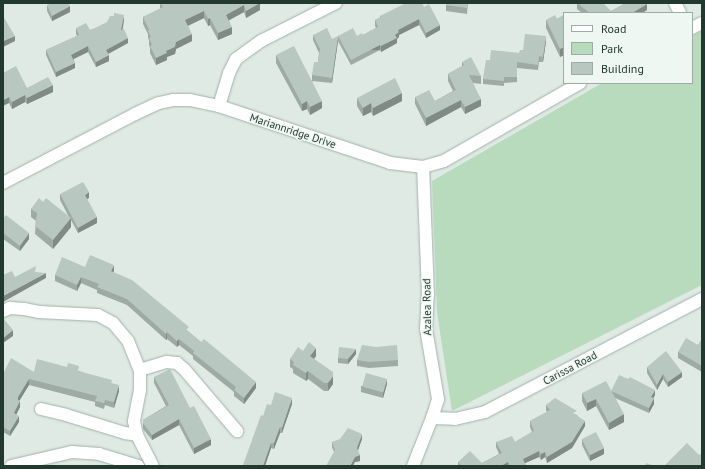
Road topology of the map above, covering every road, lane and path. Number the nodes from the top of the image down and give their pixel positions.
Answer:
1 (336, 3) edge
2 (675, 3) edge
3 (680, 12) edge
4 (702, 23) edge
5 (693, 28) edge
6 (578, 84) edge
7 (218, 106) junction
8 (423, 167) junction
9 (3, 183) edge
10 (702, 299) edge
11 (3, 311) edge
12 (140, 370) junction
13 (41, 409) dead end
14 (432, 418) junction
15 (237, 431) dead end
16 (137, 434) junction
17 (11, 466) edge
18 (138, 466) edge
19 (153, 466) edge
20 (413, 466) edge

1 - 7 street
2 - 3 street
4 - 5 street
6 - 8 street, Mariannridge Drive
7 - 8 street, Mariannridge Drive
7 - 9 street, Mariannridge Drive
8 - 14 street, Azalea Road
10 - 14 street, Carissa Road
11 - 12 street
12 - 15 street
12 - 16 street
13 - 16 street
14 - 20 street, Azalea Road
16 - 19 street
17 - 18 street

